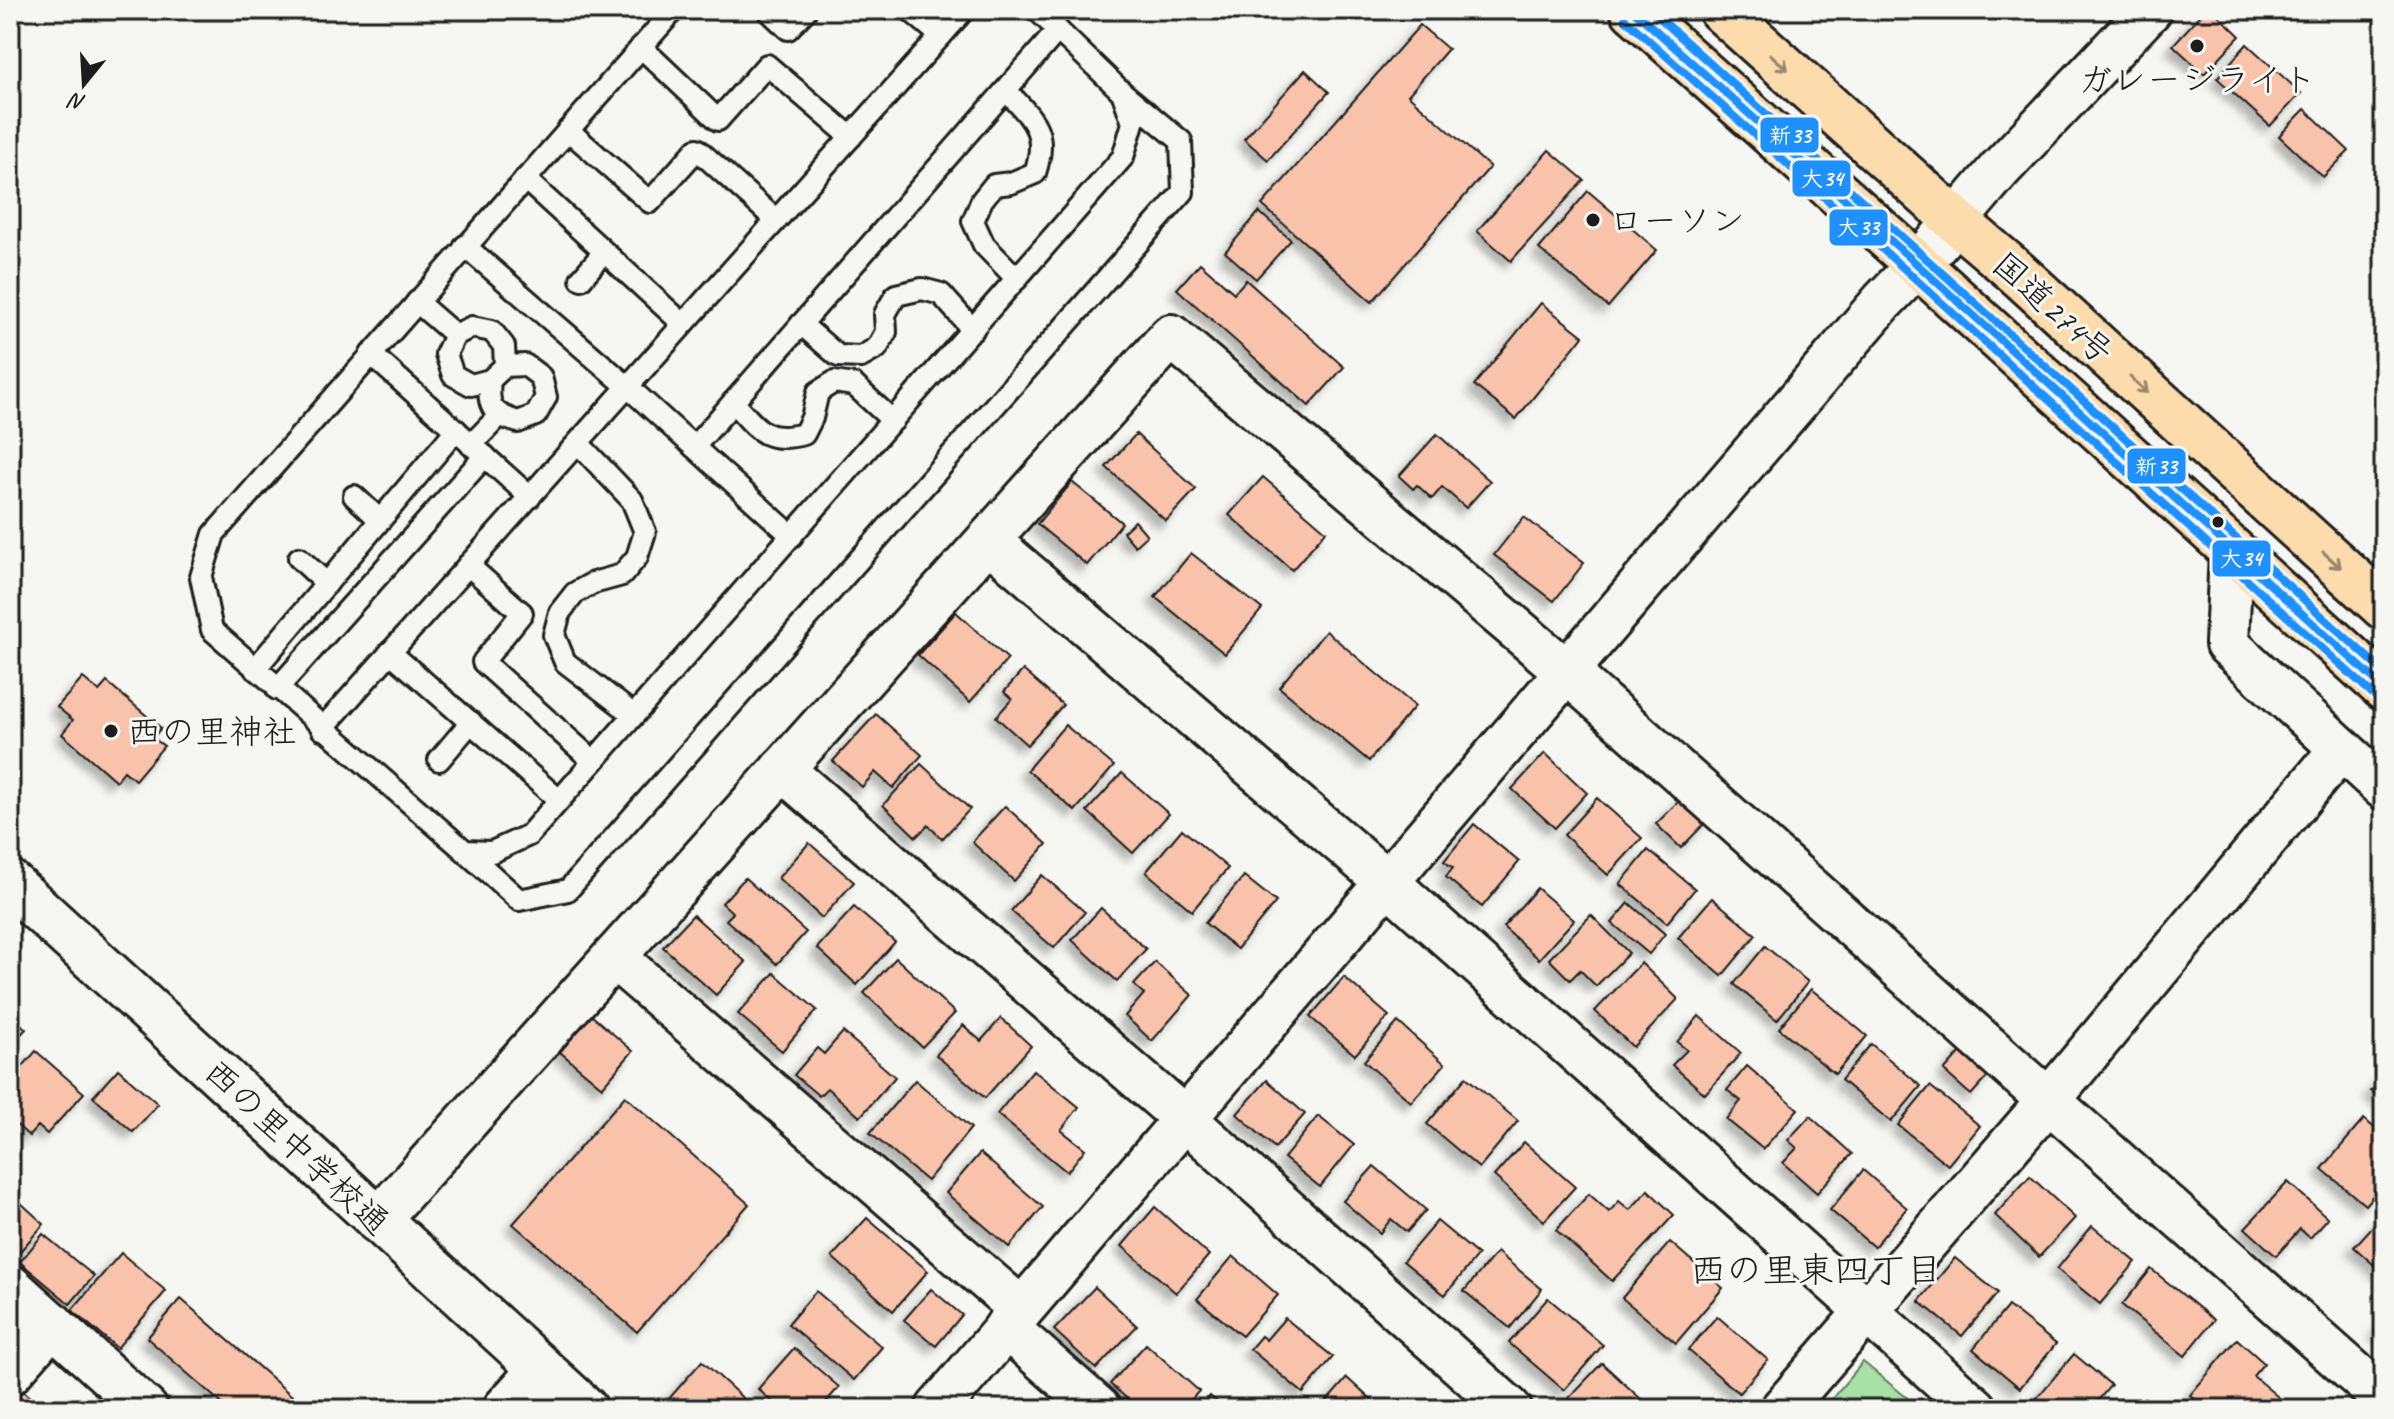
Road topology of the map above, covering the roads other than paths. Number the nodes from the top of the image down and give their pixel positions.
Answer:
1 (674, 10) edge
2 (768, 10) edge
3 (806, 10) edge
4 (910, 10) edge
5 (964, 10) edge
6 (1037, 10) edge
7 (1633, 10) edge
8 (1721, 10) edge
9 (2150, 10) edge
10 (1058, 30) junction
11 (941, 36) junction
12 (641, 47) junction
13 (1006, 90) junction
14 (1122, 92) junction
15 (568, 130) junction
16 (851, 137) junction
17 (525, 179) junction
18 (776, 220) junction
19 (1956, 221) junction
20 (465, 246) junction
21 (604, 252) junction
22 (1918, 265) junction
23 (581, 279) dead end
24 (1017, 279) junction
25 (417, 302) junction
26 (683, 324) junction
27 (801, 324) junction
28 (973, 330) junction
29 (455, 335) junction
30 (371, 354) junction
31 (498, 373) junction
32 (628, 387) junction
33 (733, 402) junction
34 (499, 416) junction
35 (893, 421) junction
36 (456, 430) junction
37 (578, 443) junction
38 (694, 447) junction
39 (478, 450) junction
40 (354, 496) dead end
41 (530, 497) junction
42 (380, 520) junction
43 (792, 536) junction
44 (988, 540) junction
45 (2231, 550) junction
46 (299, 558) dead end
47 (468, 565) junction
48 (327, 584) junction
49 (2384, 607) edge
50 (390, 652) junction
51 (255, 669) junction
52 (1566, 671) junction
53 (2384, 688) edge
54 (277, 689) junction
55 (634, 715) junction
56 (471, 722) junction
57 (322, 729) junction
58 (2341, 749) junction
59 (439, 760) dead end
60 (593, 761) junction
61 (782, 769) junction
62 (2384, 788) edge
63 (559, 800) junction
64 (465, 851) junction
65 (1387, 882) junction
66 (10, 883) edge
67 (614, 957) junction
68 (2049, 1100) junction
69 (1185, 1119) junction
70 (377, 1221) junction
71 (10, 1286) edge
72 (1866, 1311) junction
73 (1013, 1318) junction
74 (53, 1324) junction
75 (541, 1368) junction
76 (10, 1373) edge
77 (2384, 1399) edge
78 (146, 1409) edge
79 (504, 1409) edge
80 (585, 1409) edge
81 (937, 1409) edge
82 (1099, 1409) edge
83 (1510, 1409) edge
84 (1782, 1409) edge
85 (1976, 1409) edge

1 - 12 lane
2 - 3 lane
4 - 11 lane
5 - 11 lane
6 - 10 lane
7 - 22 highway, 国道274号
8 -> 19 highway, 国道274号
9 - 19 street
10 - 13 lane
10 - 14 lane
11 - 16 lane
12 - 15 lane
12 - 16 lane
13 - 24 lane
13 - 27 lane
14 - 24 lane
14 - 64 lane
15 - 17 lane
15 - 18 lane
16 - 18 lane
17 - 20 lane
17 - 21 lane
18 - 26 lane
19 - 22 street
19 -> 49 highway, 国道274号
20 - 25 lane
20 - 32 lane
21 - 23 lane
21 - 26 lane
22 - 45 highway, 国道274号
22 - 52 street
24 - 28 lane
25 - 29 lane
25 - 30 lane
26 - 32 lane
27 - 28 lane
27 - 33 lane
28 - 35 lane
29 - 31 lane
29 - 31 lane
30 - 36 lane
30 - 51 lane
31 - 34 lane
31 - 34 lane
32 - 37 lane
32 - 38 lane
33 - 35 lane
33 - 38 lane
34 - 39 lane
35 - 43 lane
36 - 39 lane
36 - 42 lane
37 - 41 lane
37 - 55 lane
38 - 43 lane
39 - 41 lane
39 - 54 lane
40 - 42 lane
41 - 47 lane
42 - 48 lane
43 - 55 lane
44 - 52 street
44 - 61 street
44 - 65 street
45 - 53 highway, 国道274号
45 - 58 street
46 - 48 lane
47 - 50 lane
47 - 60 lane
48 - 51 lane
50 - 56 lane
50 - 57 lane
51 - 54 lane
52 - 65 street
52 - 68 street
54 - 57 lane
55 - 60 lane
56 - 59 lane
56 - 63 lane
57 - 64 lane
58 - 62 street
58 - 68 street
60 - 63 lane
61 - 67 street
61 - 69 street
63 - 64 lane
65 - 69 street
65 - 72 street
66 - 70 street, 西の里中学校通
67 - 70 street
67 - 73 street
68 - 72 street
68 - 77 street
69 - 73 street
69 - 83 street
70 - 75 street, 西の里中学校通
71 - 74 street
72 - 84 street
72 - 85 street
73 - 81 street
73 - 82 street
74 - 76 street
74 - 78 street
75 - 79 street
75 - 80 street, 西の里中学校通

